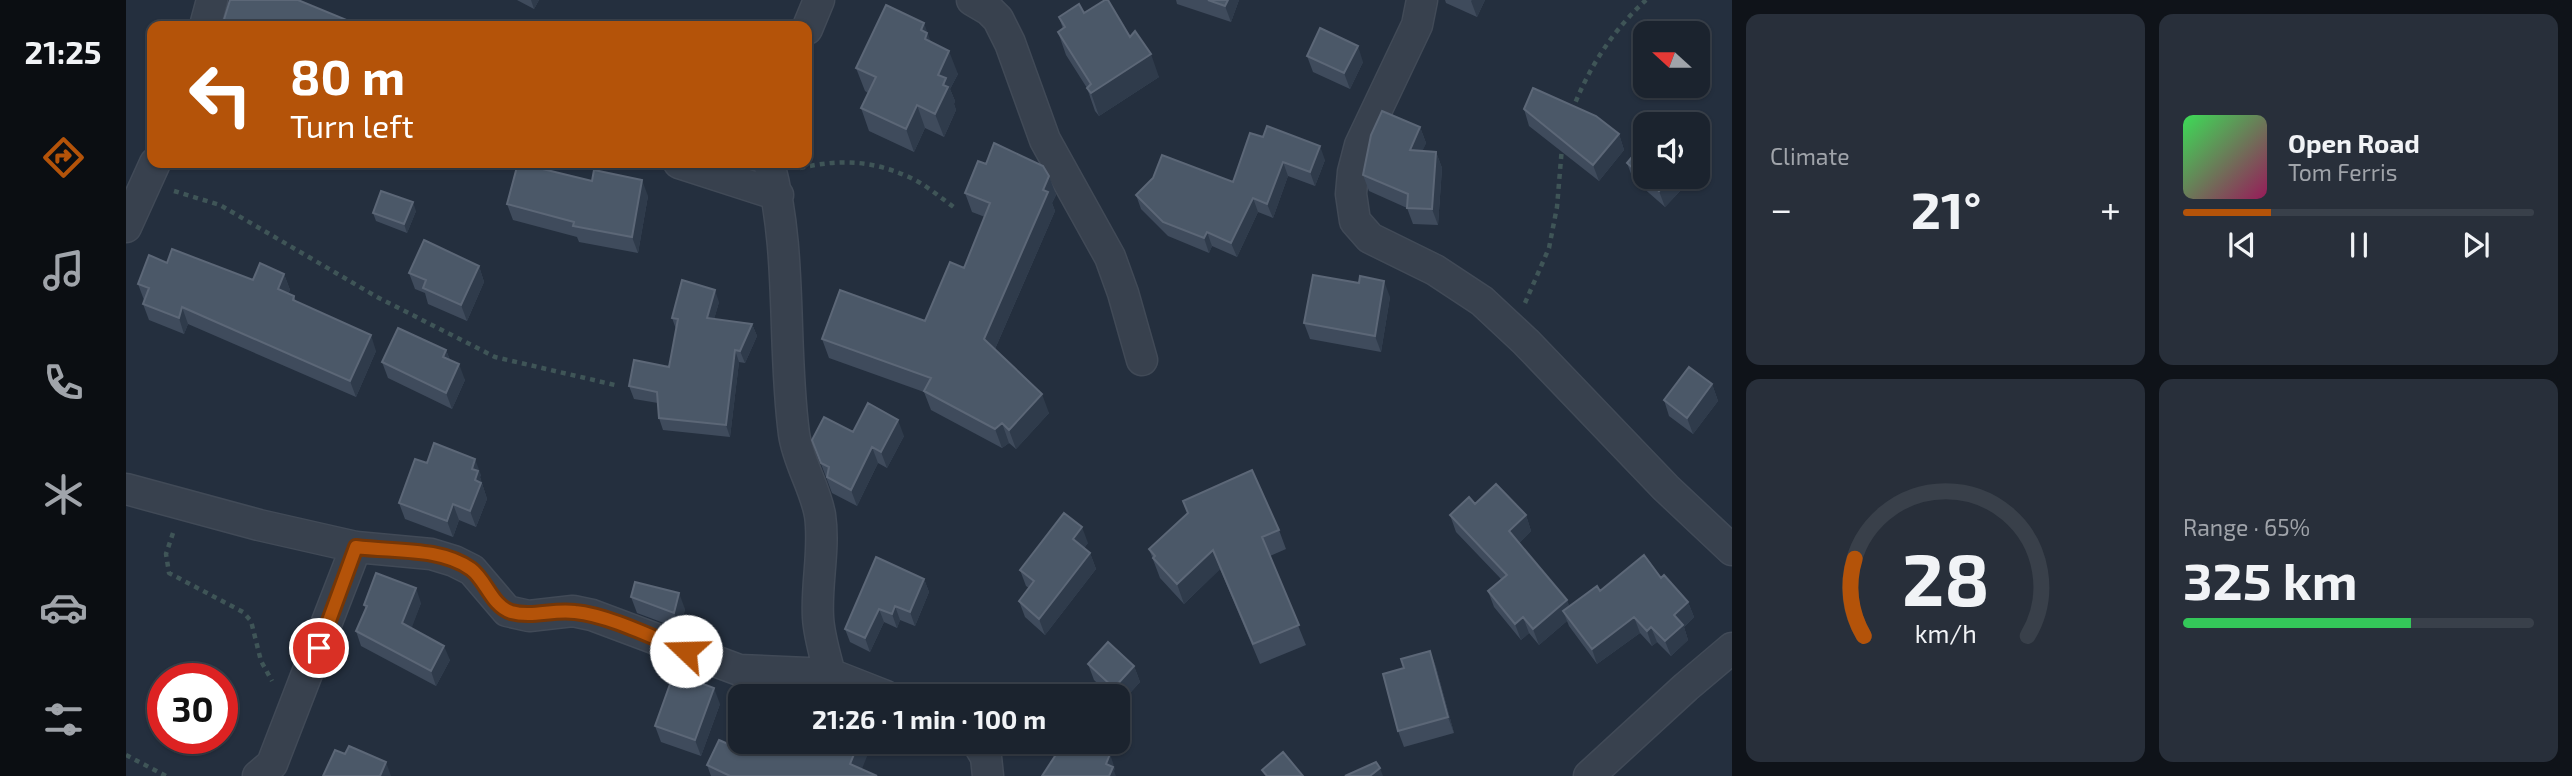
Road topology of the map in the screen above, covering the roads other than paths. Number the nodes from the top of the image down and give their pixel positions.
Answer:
1 (212, 0) edge
2 (820, 0) edge
3 (972, 0) edge
4 (1422, 0) edge
5 (206, 21) edge
6 (811, 21) edge
7 (713, 168) edge
8 (151, 173) edge
9 (773, 177) edge
10 (126, 227) edge
11 (1142, 360) dead end
12 (126, 489) edge
13 (356, 547) junction
14 (1732, 550) edge
15 (818, 615) junction
16 (1732, 648) edge
17 (788, 674) junction
18 (830, 674) junction
19 (855, 684) edge
20 (984, 754) edge
21 (258, 776) edge
22 (988, 776) edge
23 (1589, 776) edge

1 - 5 street
2 - 6 street
3 - 11 street
4 - 14 street
7 - 9 street
8 - 10 street
9 - 15 street
12 - 13 street
13 - 17 street
13 - 21 street
15 - 17 street
15 - 18 street
16 - 23 street
17 - 18 street
18 - 19 street
20 - 22 street

